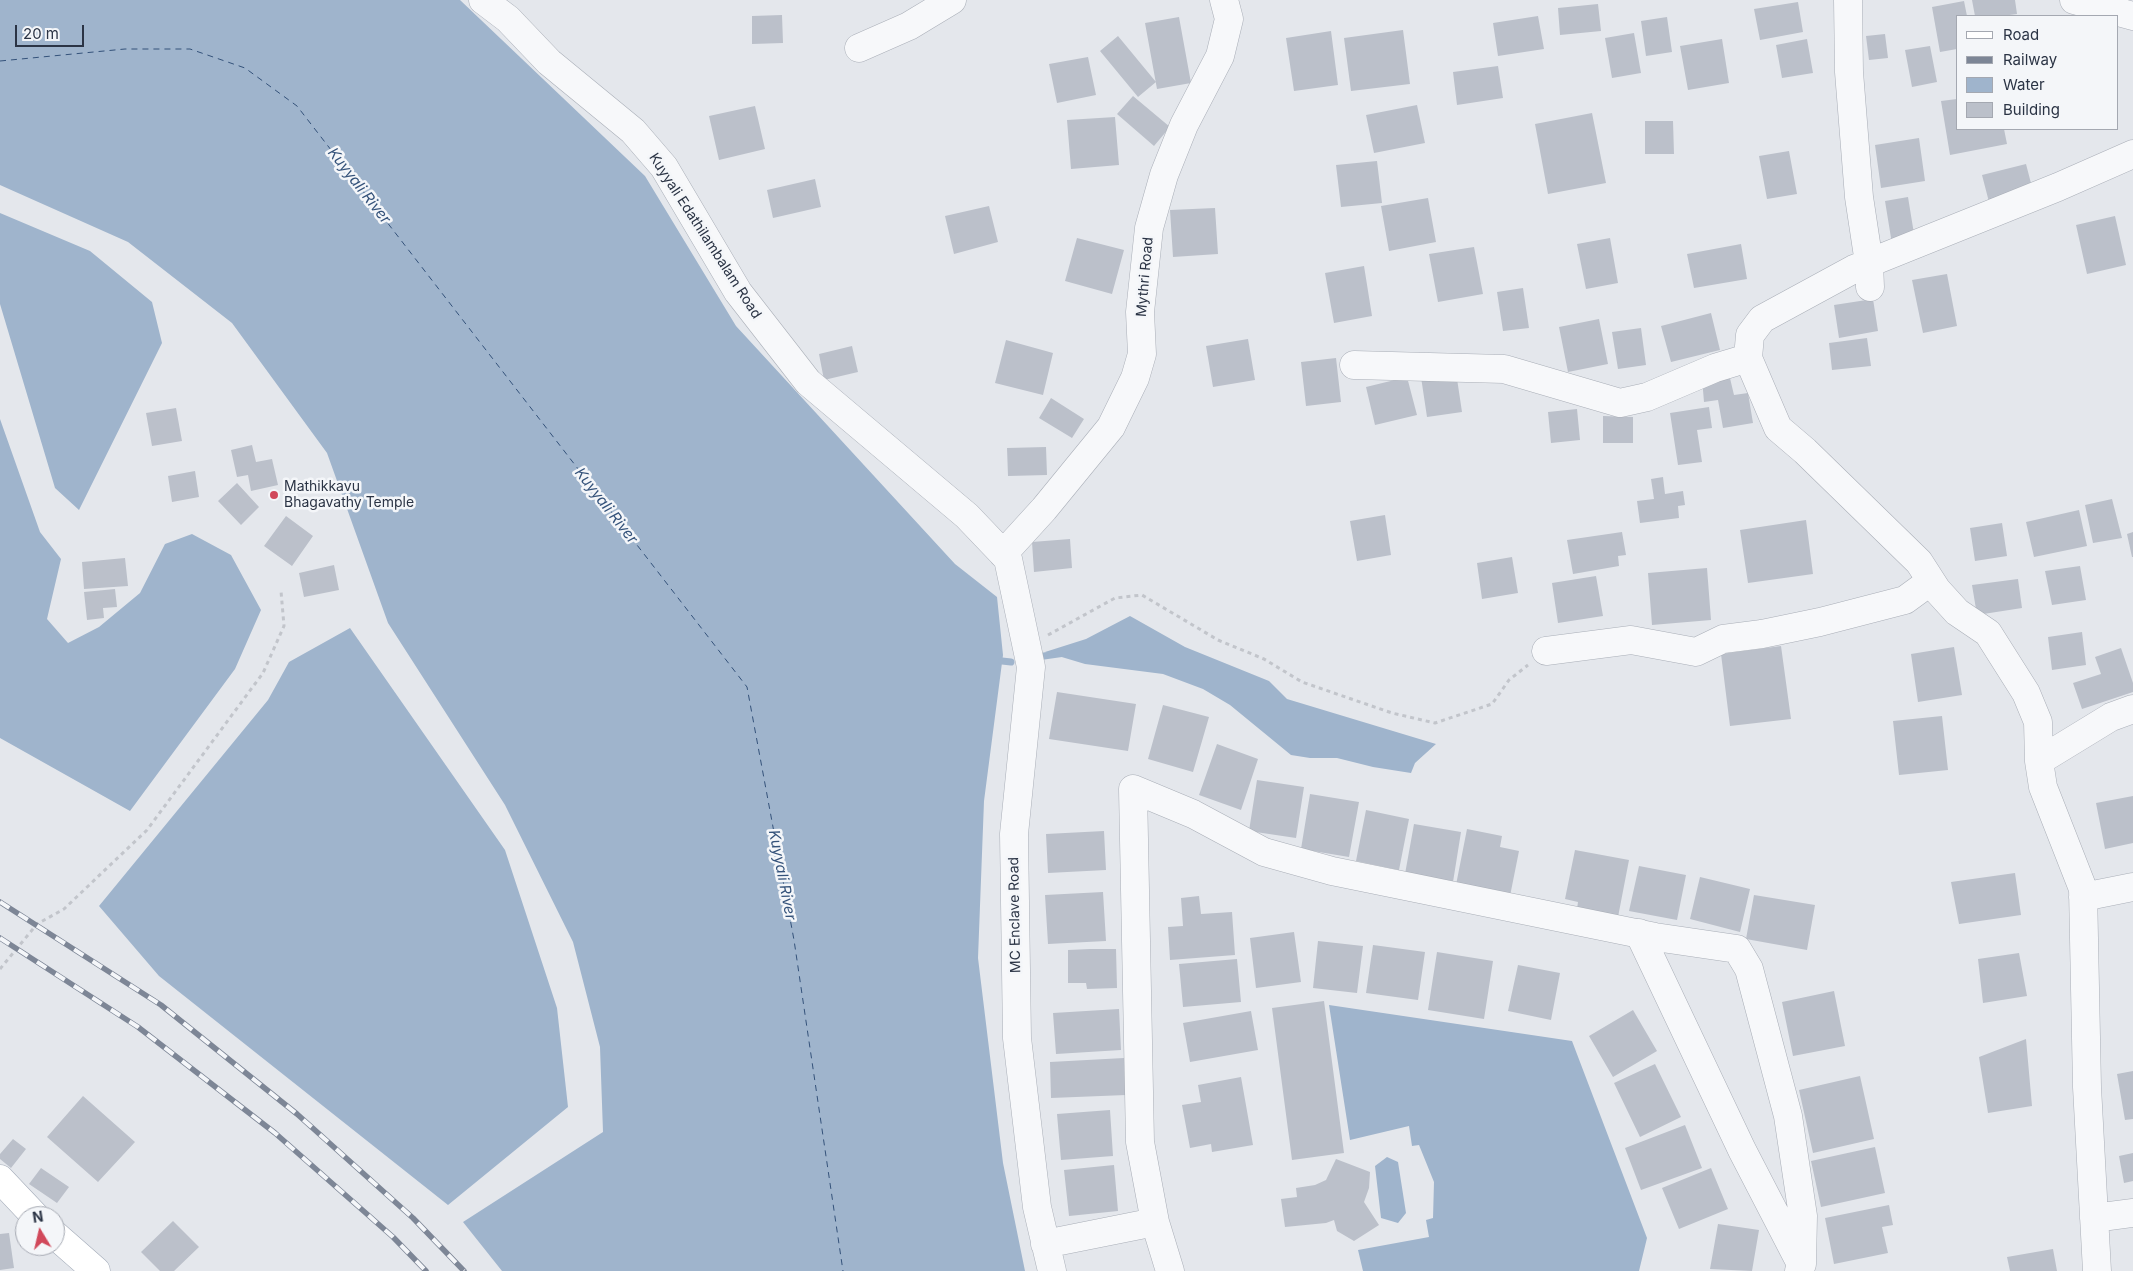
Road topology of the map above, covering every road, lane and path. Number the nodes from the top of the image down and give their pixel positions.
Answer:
1 (483, 0) edge
2 (952, 0) edge
3 (1224, 0) edge
4 (1848, 0) edge
5 (2074, 0) edge
6 (2133, 16) edge
7 (860, 48) dead end
8 (2133, 154) edge
9 (1869, 275) junction
10 (1748, 358) junction
11 (1354, 364) dead end
12 (1005, 556) junction
13 (1931, 581) junction
14 (282, 591) dead end
15 (1026, 645) junction
16 (1546, 651) joint
17 (2133, 709) edge
18 (2039, 761) junction
19 (2133, 887) edge
20 (2083, 897) junction
21 (1639, 933) junction
22 (0, 969) edge
23 (0, 1179) edge
24 (25, 1206) edge
25 (2133, 1213) edge
26 (2094, 1218) junction
27 (1155, 1222) junction
28 (1045, 1244) junction
29 (65, 1245) edge
30 (1800, 1268) edge
31 (91, 1270) edge
32 (1052, 1271) edge
33 (1170, 1271) edge
34 (2097, 1271) edge

1 - 12 street, Kuyyali Edathilambalam Road
2 - 7 street
3 - 12 street, Mythri Road
4 - 9 street
5 - 6 street
8 - 9 street
9 - 10 street
10 - 11 street
10 - 13 street
12 - 15 street, MC Enclave Road
13 - 16 street
13 - 18 street
14 - 22 path
15 - 16 path
15 - 28 street, MC Enclave Road
17 - 18 street
18 - 20 street
19 - 20 street
20 - 26 street
21 - 27 street
21 - 30 street
21 - 30 street
23 - 24 main road
25 - 26 street
26 - 34 street
27 - 28 street
27 - 33 street
28 - 32 street, MC Enclave Road
29 - 31 main road

